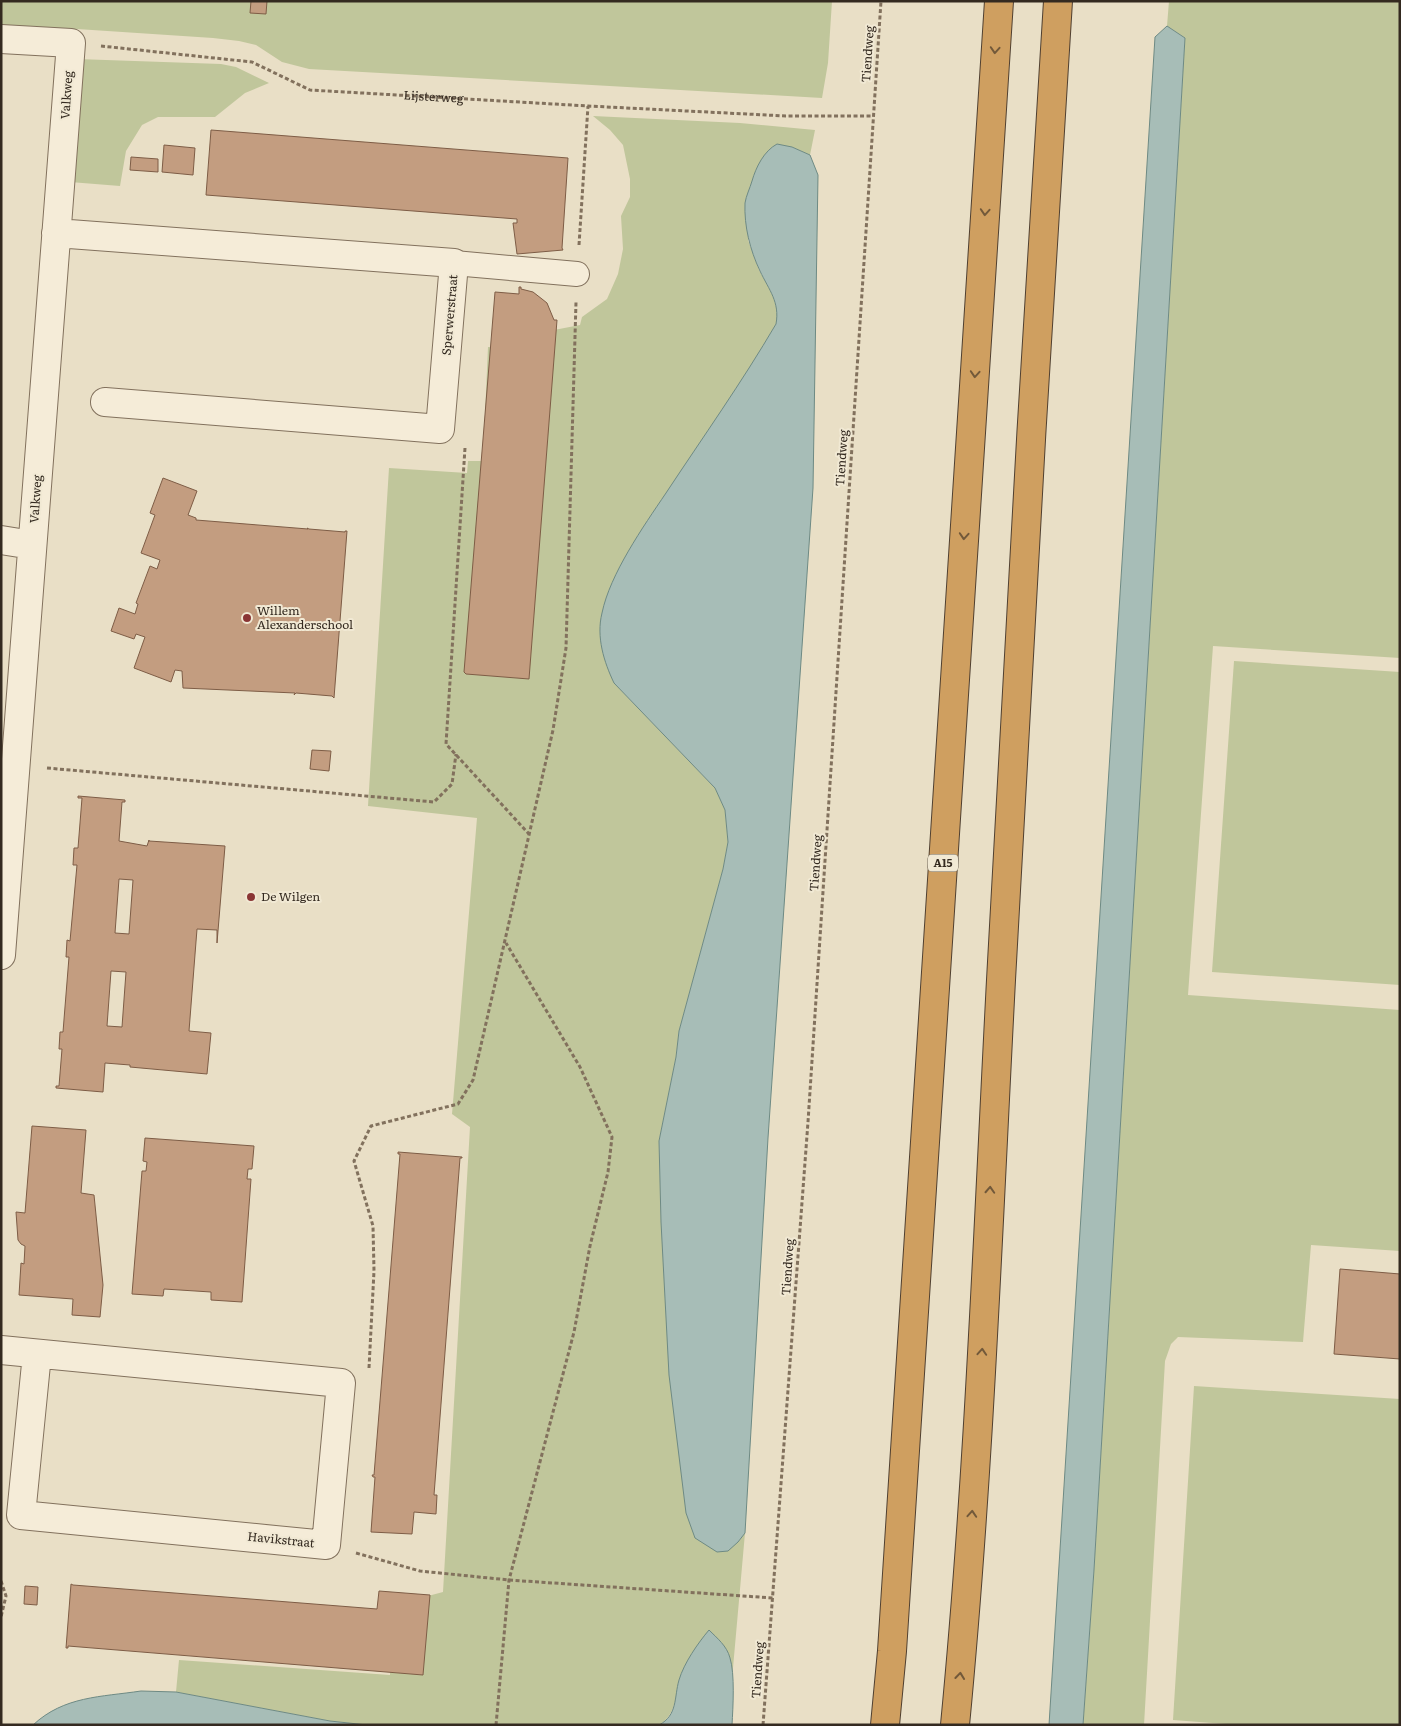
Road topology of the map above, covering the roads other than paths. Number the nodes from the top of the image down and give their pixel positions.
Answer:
1 (999, 1) edge
2 (1058, 1) edge
3 (1, 39) edge
4 (56, 232) junction
5 (454, 263) junction
6 (577, 274) road end
7 (105, 402) dead end
8 (1, 540) edge
9 (32, 545) junction
10 (8, 765) edge
11 (1, 955) edge
12 (1, 1350) edge
13 (36, 1354) junction
14 (885, 1725) edge
15 (955, 1725) edge

1 -> 14 highway, A15
15 -> 2 highway
3 - 4 street, Valkweg
4 - 5 street, Sperwerstraat
4 - 9 street, Valkweg
5 - 6 street
5 - 7 street, Sperwerstraat
8 - 9 street
9 - 10 street, Valkweg
10 - 11 street, Valkweg
12 - 13 street
13 - 13 street, Havikstraat

